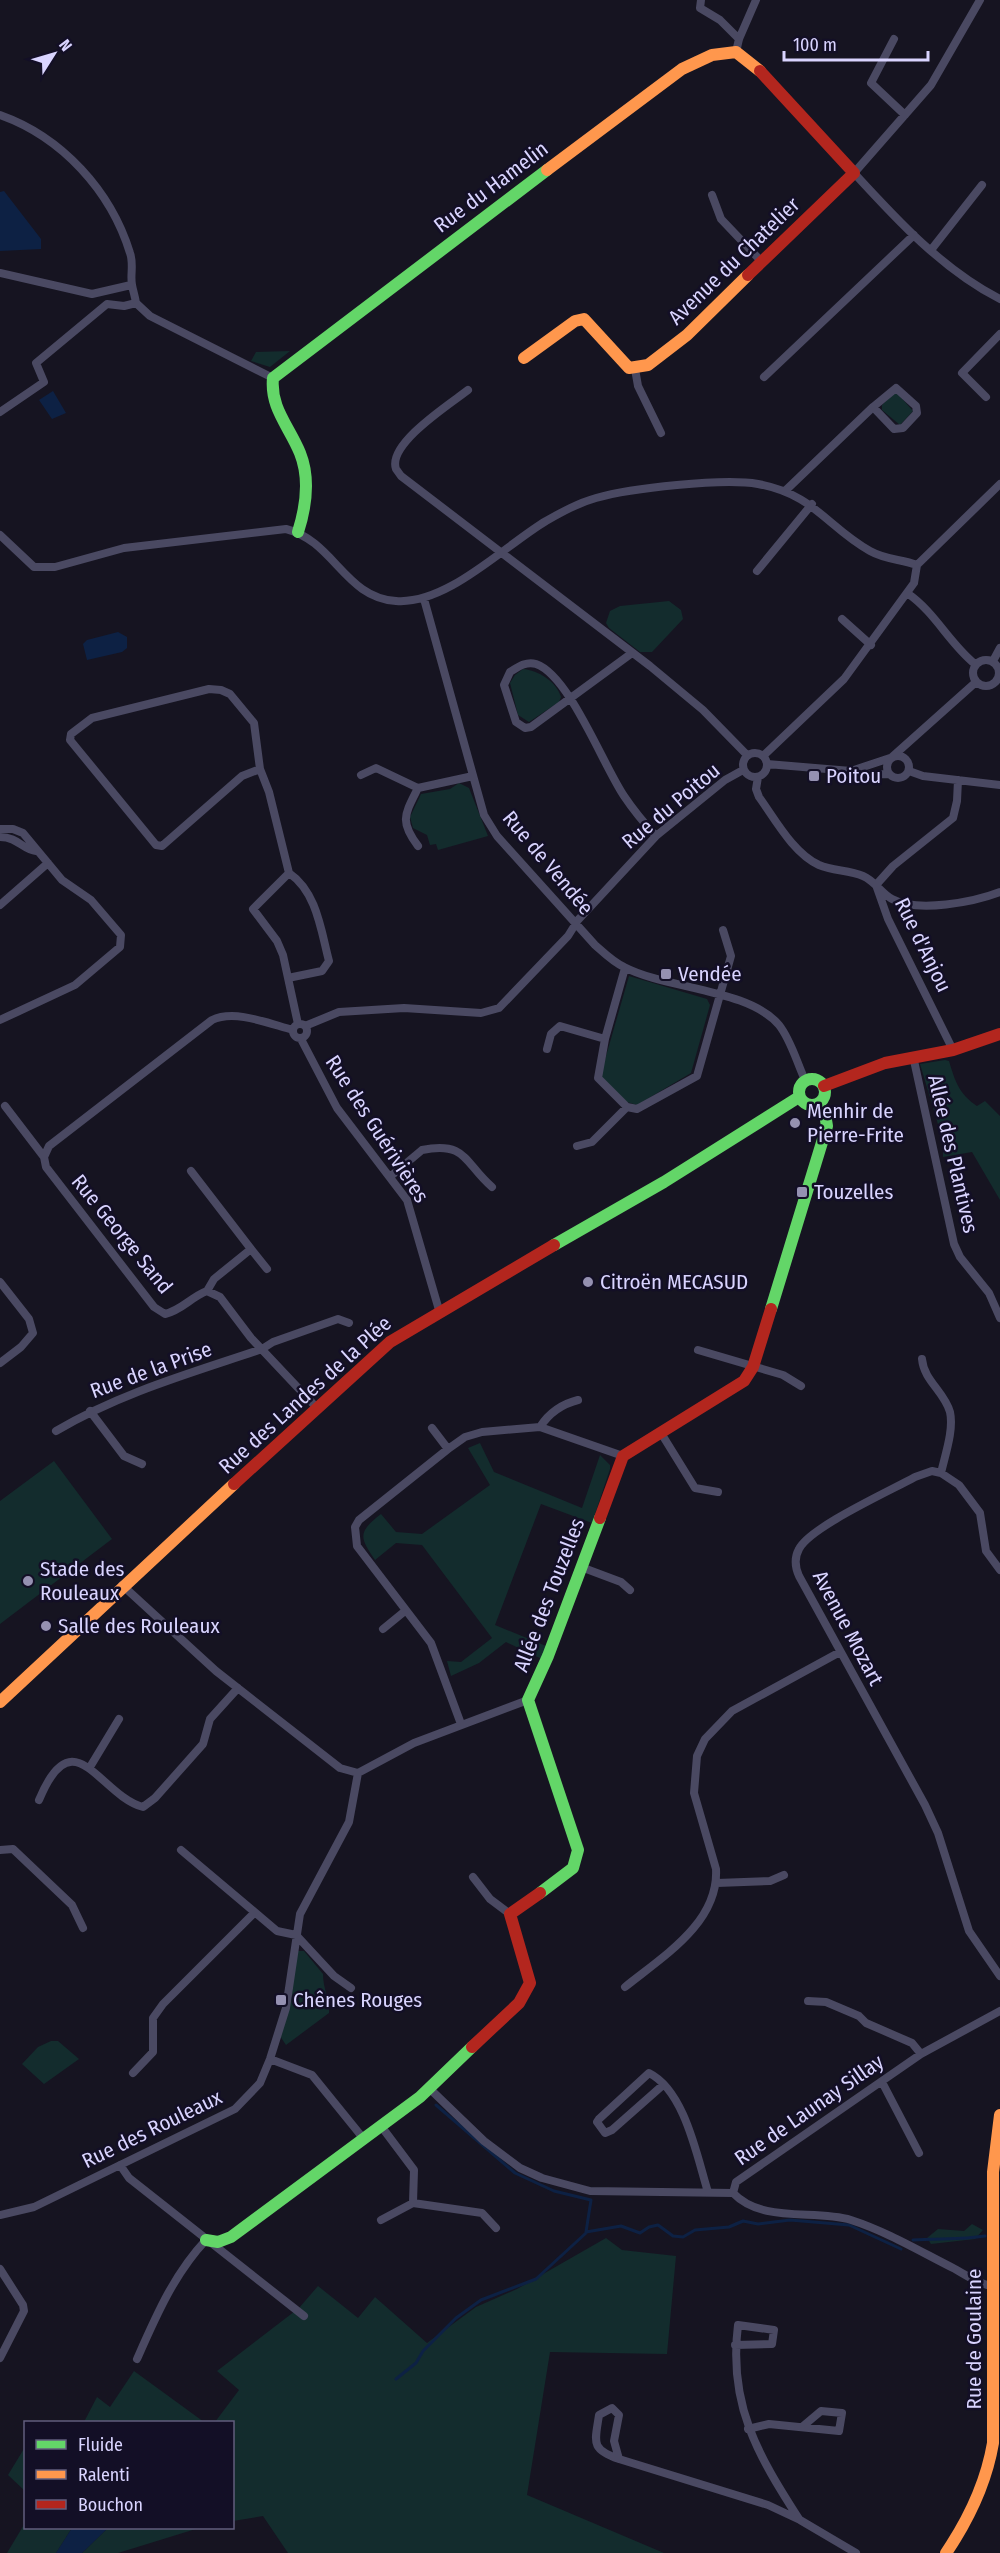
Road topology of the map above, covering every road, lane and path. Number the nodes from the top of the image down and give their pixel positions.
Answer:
1 (701, 0) edge
2 (756, 0) edge
3 (980, 0) edge
4 (739, 39) junction
5 (894, 39) dead end
6 (736, 52) junction
7 (0, 115) edge
8 (905, 116) junction
9 (854, 173) junction
10 (982, 185) dead end
11 (711, 195) dead end
12 (914, 235) junction
13 (931, 250) junction
14 (761, 261) junction
15 (0, 273) edge
16 (131, 285) junction
17 (1000, 300) edge
18 (136, 303) junction
19 (1000, 334) edge
20 (524, 358) dead end
21 (635, 369) junction
22 (764, 377) dead end
23 (273, 378) junction
24 (468, 390) dead end
25 (986, 397) dead end
26 (873, 407) junction
27 (0, 412) edge
28 (661, 433) dead end
29 (1000, 484) edge
30 (785, 491) junction
31 (812, 504) junction
32 (298, 532) junction
33 (0, 535) edge
34 (500, 552) junction
35 (917, 565) junction
36 (757, 571) dead end
37 (907, 593) junction
38 (424, 599) junction
39 (842, 619) dead end
40 (871, 645) junction
41 (1000, 648) edge
42 (632, 653) junction
43 (993, 661) junction
44 (975, 664) junction
45 (999, 681) edge
46 (976, 682) junction
47 (571, 698) junction
48 (910, 742) junction
49 (747, 755) junction
50 (891, 757) junction
51 (765, 760) junction
52 (908, 766) junction
53 (260, 769) junction
54 (743, 770) junction
55 (851, 771) junction
56 (889, 774) junction
57 (360, 775) dead end
58 (473, 776) junction
59 (758, 777) junction
60 (958, 780) junction
61 (1000, 785) edge
62 (418, 788) junction
63 (0, 830) edge
64 (656, 836) junction
65 (0, 837) edge
66 (418, 846) dead end
67 (36, 851) junction
68 (48, 863) junction
69 (289, 873) junction
70 (876, 885) junction
71 (1000, 892) edge
72 (0, 904) edge
73 (575, 923) junction
74 (723, 930) dead end
75 (625, 968) junction
76 (288, 978) junction
77 (720, 995) junction
78 (0, 1020) edge
79 (299, 1027) junction
80 (1000, 1034) edge
81 (604, 1039) junction
82 (547, 1048) dead end
83 (953, 1050) junction
84 (913, 1056) junction
85 (805, 1080) junction
86 (824, 1086) junction
87 (799, 1097) junction
88 (818, 1104) junction
89 (5, 1106) dead end
90 (627, 1107) junction
91 (577, 1146) dead end
92 (44, 1156) junction
93 (191, 1172) dead end
94 (391, 1176) junction
95 (492, 1187) dead end
96 (251, 1249) junction
97 (267, 1269) dead end
98 (0, 1282) edge
99 (207, 1291) junction
100 (439, 1310) junction
101 (1000, 1318) edge
102 (349, 1323) dead end
103 (262, 1349) junction
104 (698, 1350) dead end
105 (922, 1359) dead end
106 (1, 1361) edge
107 (753, 1367) junction
108 (801, 1386) dead end
109 (578, 1400) dead end
110 (317, 1408) junction
111 (90, 1411) junction
112 (432, 1428) dead end
113 (540, 1428) junction
114 (56, 1431) dead end
115 (661, 1432) junction
116 (448, 1449) junction
117 (623, 1456) junction
118 (142, 1464) dead end
119 (941, 1473) junction
120 (718, 1492) dead end
121 (581, 1567) junction
122 (1000, 1570) edge
123 (122, 1585) junction
124 (630, 1590) dead end
125 (405, 1611) junction
126 (383, 1629) dead end
127 (840, 1652) junction
128 (238, 1688) junction
129 (1, 1698) edge
130 (528, 1700) junction
131 (119, 1719) dead end
132 (461, 1724) junction
133 (90, 1767) junction
134 (358, 1773) junction
135 (39, 1800) dead end
136 (0, 1850) edge
137 (181, 1850) dead end
138 (784, 1875) dead end
139 (473, 1876) dead end
140 (717, 1883) junction
141 (254, 1913) junction
142 (510, 1914) junction
143 (83, 1928) dead end
144 (296, 1935) junction
145 (1000, 1976) edge
146 (625, 1987) dead end
147 (351, 1988) dead end
148 (808, 2001) dead end
149 (1000, 2011) edge
150 (921, 2054) junction
151 (270, 2059) junction
152 (133, 2073) dead end
153 (882, 2082) junction
154 (663, 2085) junction
155 (425, 2093) junction
156 (1000, 2115) edge
157 (381, 2126) junction
158 (363, 2138) junction
159 (919, 2153) dead end
160 (120, 2165) junction
161 (708, 2192) junction
162 (733, 2193) junction
163 (413, 2203) junction
164 (0, 2215) edge
165 (381, 2220) dead end
166 (496, 2228) dead end
167 (206, 2240) junction
168 (996, 2249) edge
169 (0, 2269) edge
170 (993, 2286) junction
171 (303, 2316) dead end
172 (735, 2345) junction
173 (0, 2358) edge
174 (137, 2359) dead end
175 (802, 2427) dead end
176 (748, 2429) junction
177 (996, 2452) edge
178 (619, 2459) junction
179 (781, 2490) junction
180 (768, 2505) junction
181 (800, 2520) junction
182 (856, 2553) edge
183 (946, 2553) edge

1 - 4 street
2 - 4 street
3 - 8 street
4 - 6 street
5 - 8 street
6 - 9 street
6 - 23 street, Rue du Hamelin
7 - 16 street
8 - 9 street
9 - 12 street
9 - 14 street, Avenue du Chatelier
10 - 13 street
11 - 14 street
12 - 13 street
12 - 22 street
13 - 17 street
14 - 21 street, Avenue du Chatelier
15 - 16 street
16 - 18 street
18 - 23 street
18 - 27 street
19 - 25 street
20 - 21 street
21 - 28 street
23 - 32 street
24 - 34 street
26 - 26 street
26 - 30 street
29 - 35 street
30 - 31 street
30 - 34 street
31 - 35 street
31 - 36 street
32 - 33 street
32 - 38 street
34 - 38 street
34 - 42 street
35 - 37 street
37 - 40 street
37 - 44 street
38 - 58 street, Rue de Vendée
39 - 40 street
40 - 51 street
41 - 43 street
42 - 47 street
42 - 49 street
43 - 44 street
43 - 45 street
44 - 46 street
45 - 46 street
46 - 48 street
47 - 47 street
47 - 64 street
48 - 50 street
48 - 52 street
49 - 51 street
49 - 54 street
50 - 52 street
50 - 55 street
50 - 56 street
51 - 55 street
51 - 59 street
52 - 56 street
52 - 60 street
53 - 53 street
53 - 69 street
54 - 59 street
54 - 64 street, Rue du Poitou
55 - 56 street
57 - 62 street
58 - 62 street
58 - 73 street, Rue de Vendée
59 - 70 street
60 - 61 street
60 - 70 street, Rue d'Anjou
62 - 66 street
63 - 67 street
64 - 73 street, Rue du Poitou
65 - 67 street
67 - 68 street
68 - 72 street
68 - 78 street
69 - 76 street
69 - 76 street
70 - 71 street
70 - 83 street, Rue d'Anjou
73 - 75 street, Rue de Vendée
73 - 79 street
74 - 77 street
75 - 77 street, Rue de Vendée
75 - 81 street
76 - 79 street
77 - 85 street, Rue de Vendée
77 - 90 street
79 - 92 street
79 - 94 street, Rue des Guérivières
80 - 83 street
81 - 82 street
81 - 90 street
83 - 84 street
84 - 86 street
84 - 101 street, Allée des Plantives
85 - 86 street
85 - 87 street
86 - 88 street
87 - 88 street
87 - 100 street, Rue des Landes de la Plée
88 - 107 street
89 - 92 street, Rue George Sand
90 - 91 street
92 - 99 street, Rue George Sand
93 - 96 street
94 - 95 street
94 - 100 street, Rue des Guérivières
96 - 97 street
96 - 99 street
98 - 106 street
99 - 103 street, Rue George Sand
100 - 110 street, Rue des Landes de la Plée
102 - 103 street, Rue de la Prise
103 - 110 street
103 - 111 street, Rue de la Prise
104 - 107 street
105 - 119 street
107 - 108 street
107 - 115 street
109 - 113 street
110 - 123 street, Rue des Landes de la Plée
111 - 114 street, Rue de la Prise
111 - 118 street
112 - 116 street
113 - 116 street
113 - 117 street
115 - 117 street
115 - 120 street
116 - 125 street
117 - 121 street, Allée des Touzelles
119 - 122 street
119 - 127 street, Avenue Mozart
121 - 124 street
121 - 130 street, Allée des Touzelles
123 - 128 street
123 - 129 street, Rue des Landes de la Plée
125 - 126 street
125 - 132 street
127 - 140 street
127 - 145 street, Avenue Mozart
128 - 133 street
128 - 134 street
130 - 132 street
130 - 142 street, Allée des Touzelles
131 - 133 street
132 - 134 street
133 - 135 street
134 - 144 street, Rue des Rouleaux
136 - 143 street
137 - 141 street
138 - 140 street
139 - 142 street
140 - 146 street
141 - 144 street
141 - 152 street
142 - 155 street
144 - 147 street
144 - 151 street, Rue des Rouleaux
148 - 150 street
149 - 150 street, Rue de Launay Sillay
150 - 153 street, Rue de Launay Sillay
151 - 158 street
151 - 160 street, Rue des Rouleaux
153 - 159 street
153 - 162 street, Rue de Launay Sillay
154 - 154 street
154 - 161 street
155 - 157 street
155 - 161 street
156 - 168 street, Rue de Goulaine
157 - 158 street
157 - 163 street
158 - 167 street
160 - 164 street, Rue des Rouleaux
160 - 167 street
161 - 162 street
162 - 170 street, Rue de Launay Sillay
163 - 165 street
163 - 166 street
167 - 171 street
167 - 174 street
168 - 170 street, Rue de Goulaine
169 - 173 street
170 - 177 street, Rue de Goulaine
172 - 172 street
172 - 176 street
175 - 176 street
176 - 179 street
177 - 183 street, Rue de Goulaine
178 - 178 street
178 - 180 street
179 - 180 street
179 - 181 street
180 - 181 street
181 - 182 street

